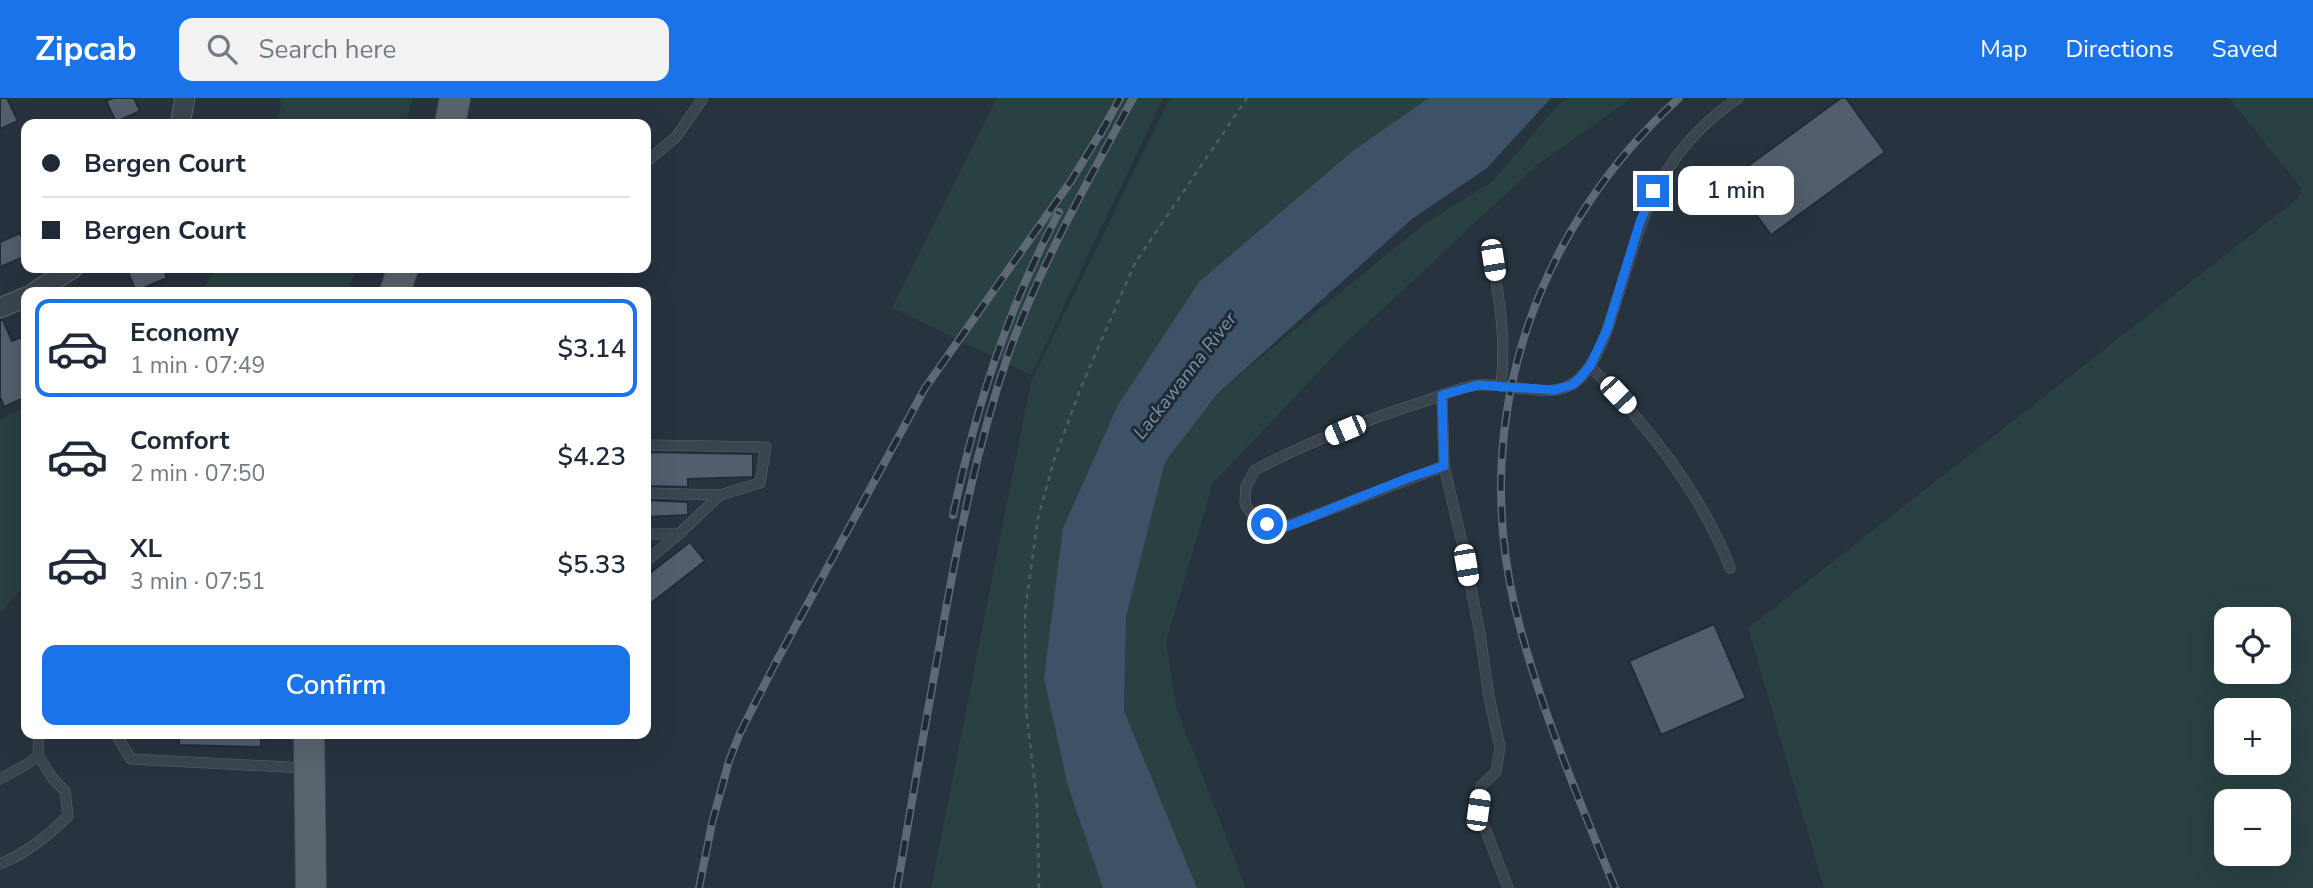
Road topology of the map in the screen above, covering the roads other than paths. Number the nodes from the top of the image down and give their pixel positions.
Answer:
1 (185, 98) edge
2 (455, 98) edge
3 (703, 98) edge
4 (1738, 98) edge
5 (181, 119) edge
6 (451, 119) edge
7 (651, 158) edge
8 (1493, 260) dead end
9 (65, 273) edge
10 (43, 287) edge
11 (21, 299) edge
12 (0, 308) edge
13 (1590, 366) junction
14 (1501, 386) junction
15 (1442, 395) junction
16 (651, 444) edge
17 (1444, 466) junction
18 (651, 493) edge
19 (719, 495) junction
20 (651, 534) edge
21 (679, 534) junction
22 (651, 557) edge
23 (1730, 569) dead end
24 (39, 739) edge
25 (119, 739) edge
26 (309, 739) edge
27 (38, 755) junction
28 (310, 769) junction
29 (0, 779) edge
30 (0, 864) edge
31 (311, 888) edge
32 (1508, 888) edge

1 - 5 street
2 - 6 main road
3 - 7 lane
4 - 13 lane
8 - 14 lane
9 - 10 street
11 - 12 street
13 - 14 lane
13 - 23 lane
14 - 15 lane
15 - 17 lane
15 - 17 lane
16 - 19 lane
17 - 32 lane
18 - 19 lane
19 - 21 lane
20 - 21 lane
21 - 22 lane
24 - 27 lane
25 - 28 lane
26 - 28 main road
27 - 29 lane
27 - 30 lane
28 - 31 main road

